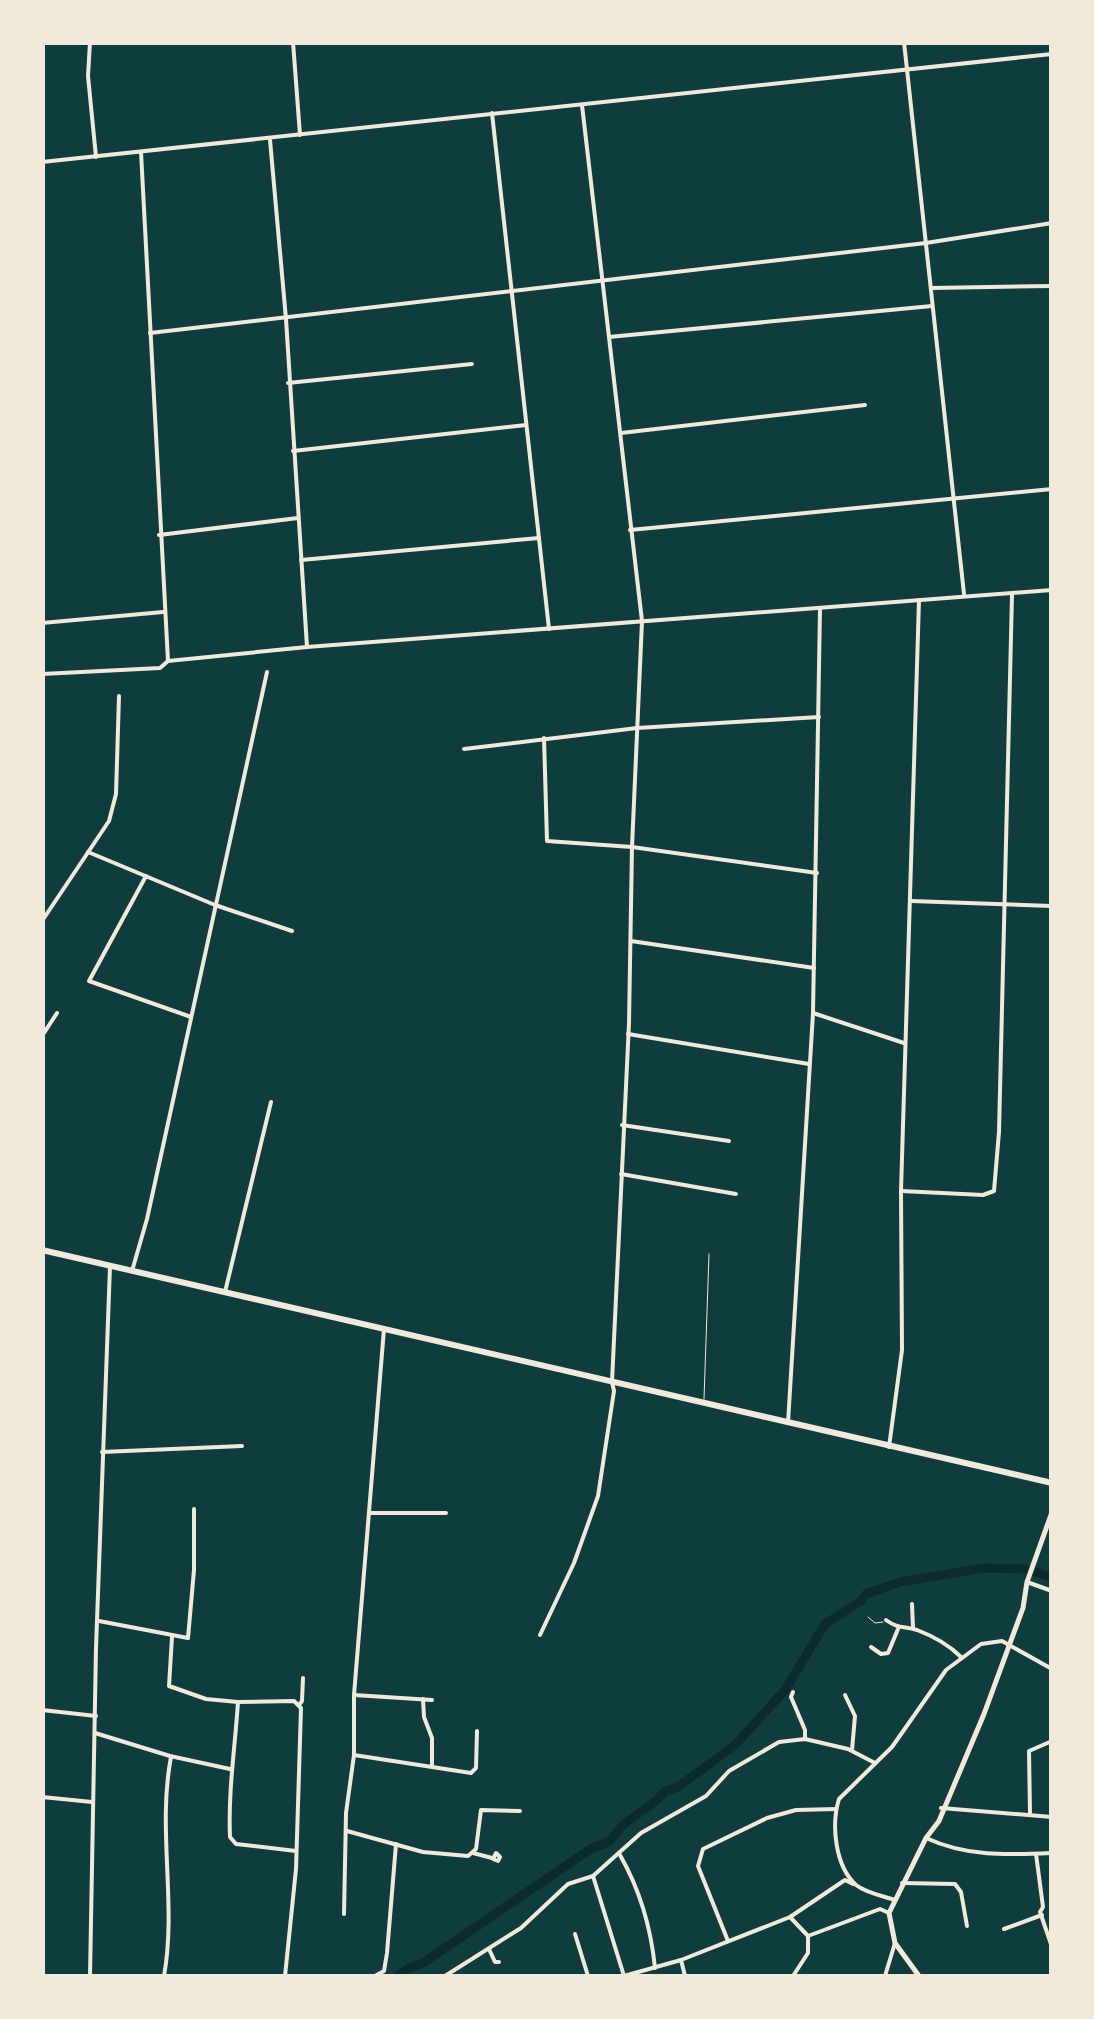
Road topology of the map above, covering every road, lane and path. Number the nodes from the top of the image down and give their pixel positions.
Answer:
1 (90, 42) edge
2 (293, 42) edge
3 (904, 42) edge
4 (1052, 54) edge
5 (906, 68) junction
6 (582, 105) junction
7 (492, 113) junction
8 (300, 136) junction
9 (270, 140) junction
10 (141, 152) junction
11 (96, 157) junction
12 (42, 162) edge
13 (1052, 223) edge
14 (926, 243) junction
15 (602, 280) junction
16 (1052, 286) edge
17 (930, 288) junction
18 (512, 290) junction
19 (932, 306) junction
20 (286, 319) junction
21 (150, 333) junction
22 (609, 337) junction
23 (472, 364) dead end
24 (288, 383) junction
25 (865, 406) dead end
26 (526, 425) junction
27 (619, 433) junction
28 (293, 451) junction
29 (1052, 490) edge
30 (954, 500) junction
31 (298, 518) junction
32 (630, 530) junction
33 (160, 535) junction
34 (539, 538) junction
35 (301, 560) junction
36 (1052, 590) edge
37 (1012, 593) junction
38 (964, 595) junction
39 (919, 600) junction
40 (820, 608) junction
41 (164, 612) junction
42 (642, 621) junction
43 (42, 623) edge
44 (549, 629) junction
45 (307, 647) junction
46 (168, 661) junction
47 (267, 672) dead end
48 (42, 674) edge
49 (119, 696) dead end
50 (819, 717) junction
51 (637, 728) junction
52 (544, 738) junction
53 (464, 749) dead end
54 (632, 847) junction
55 (88, 852) junction
56 (817, 873) junction
57 (146, 876) junction
58 (911, 901) junction
59 (1005, 904) junction
60 (216, 906) junction
61 (1052, 906) edge
62 (42, 921) edge
63 (292, 931) dead end
64 (631, 941) junction
65 (814, 968) junction
66 (813, 1012) junction
67 (57, 1013) dead end
68 (191, 1017) junction
69 (628, 1034) junction
70 (42, 1036) edge
71 (905, 1043) junction
72 (809, 1064) junction
73 (270, 1102) dead end
74 (622, 1125) junction
75 (729, 1141) dead end
76 (621, 1174) junction
77 (901, 1192) junction
78 (736, 1194) dead end
79 (42, 1250) edge
80 (709, 1254) dead end
81 (110, 1266) junction
82 (132, 1271) junction
83 (225, 1292) junction
84 (384, 1329) junction
85 (612, 1382) junction
86 (704, 1402) junction
87 (788, 1423) junction
88 (242, 1446) dead end
89 (889, 1447) junction
90 (102, 1452) junction
91 (1052, 1483) edge
92 (194, 1509) dead end
93 (1052, 1512) edge
94 (368, 1513) junction
95 (446, 1513) dead end
96 (1028, 1579) junction
97 (1052, 1591) edge
98 (912, 1604) dead end
99 (868, 1617) dead end
100 (886, 1620) joint
101 (98, 1621) junction
102 (913, 1628) junction
103 (898, 1629) junction
104 (540, 1635) dead end
105 (172, 1637) junction
106 (1010, 1646) junction
107 (872, 1647) dead end
108 (961, 1657) junction
109 (1052, 1670) edge
110 (302, 1678) dead end
111 (793, 1692) dead end
112 (845, 1694) dead end
113 (354, 1695) junction
114 (423, 1699) junction
115 (432, 1700) dead end
116 (238, 1702) junction
117 (299, 1705) junction
118 (42, 1710) edge
119 (96, 1716) junction
120 (476, 1731) dead end
121 (95, 1733) junction
122 (805, 1739) junction
123 (1052, 1741) edge
124 (852, 1750) junction
125 (354, 1755) junction
126 (171, 1757) junction
127 (876, 1764) junction
128 (432, 1767) junction
129 (230, 1769) junction
130 (42, 1797) edge
131 (92, 1802) junction
132 (942, 1808) junction
133 (836, 1809) junction
134 (520, 1811) dead end
135 (1030, 1813) junction
136 (1052, 1816) edge
137 (345, 1831) junction
138 (926, 1838) junction
139 (396, 1844) junction
140 (296, 1850) junction
141 (473, 1853) junction
142 (1052, 1853) edge
143 (620, 1854) junction
144 (1036, 1854) junction
145 (493, 1858) dead end
146 (592, 1876) junction
147 (902, 1882) junction
148 (857, 1886) junction
149 (895, 1900) junction
150 (889, 1913) junction
151 (344, 1914) dead end
152 (790, 1916) junction
153 (1042, 1916) junction
154 (967, 1926) dead end
155 (1004, 1929) dead end
156 (575, 1934) dead end
157 (808, 1936) junction
158 (728, 1941) junction
159 (895, 1944) junction
160 (1052, 1946) edge
161 (489, 1949) junction
162 (681, 1960) junction
163 (499, 1962) dead end
164 (655, 1968) junction
165 (452, 1975) edge
166 (90, 1976) edge
167 (164, 1976) edge
168 (285, 1976) edge
169 (375, 1976) edge
170 (444, 1976) edge
171 (588, 1976) edge
172 (624, 1976) edge
173 (685, 1976) edge
174 (792, 1976) edge
175 (885, 1976) edge
176 (919, 1976) edge

1 - 11 street
2 - 8 street
3 - 5 street
4 - 5 street
5 - 6 street
5 - 14 street
6 - 7 street
6 - 15 street
7 - 8 street
7 - 18 street
8 - 9 street
9 - 10 street
9 - 20 street
10 - 11 street
10 - 21 street
11 - 12 street
13 - 14 street
14 - 15 street
14 - 17 street
15 - 18 street
15 - 22 street
16 - 17 street
17 - 19 street
18 - 20 street
18 - 26 street
19 - 22 street
19 - 30 street
20 - 21 street
20 - 24 street
21 - 33 street
22 - 27 street
23 - 24 street
24 - 28 street
25 - 27 street
26 - 28 street
26 - 34 street
27 - 32 street
28 - 31 street
29 - 30 street
30 - 32 street
30 - 38 street
31 - 33 street
31 - 35 street
32 - 42 street
33 - 41 street
34 - 35 street
34 - 44 street
35 - 45 street
36 - 37 street
37 - 38 street
37 - 59 street
38 - 39 street
39 - 40 street
39 - 58 street
40 - 42 street
40 - 50 street
41 - 43 street
41 - 46 street
42 - 44 street
42 - 51 street
44 - 45 street
45 - 46 street
46 - 48 street
47 - 60 street
49 - 55 street
50 - 51 street
50 - 56 street
51 - 52 street
51 - 54 street
52 - 53 street
52 - 54 street
54 - 56 street
54 - 64 street
55 - 57 street
55 - 62 street
56 - 65 street
57 - 60 street
57 - 68 street
58 - 59 street
58 - 71 street
59 - 61 street
59 - 77 street
60 - 63 street
60 - 68 street
64 - 65 street
64 - 69 street
65 - 66 street
66 - 71 street
66 - 72 street
67 - 70 street
68 - 82 street
69 - 72 street
69 - 74 street
71 - 77 street
72 - 87 street
73 - 83 street
74 - 75 street
74 - 76 street
76 - 78 street
76 - 85 street
77 - 89 street
79 - 81 main road
80 - 86 lane
81 - 82 main road
81 - 90 street
82 - 83 main road
83 - 84 main road
84 - 85 main road
84 - 94 street
85 - 86 main road
85 - 104 street
86 - 87 main road
87 - 89 main road
88 - 90 street
89 - 91 main road
90 - 101 street
92 - 105 street
93 - 96 street
94 - 95 street
94 - 113 street
96 - 97 street
96 - 106 street
98 - 102 street
99 - 100 lane
100 - 103 street
101 - 105 street
101 - 119 street
102 - 103 street
102 - 108 street
103 - 107 street
105 - 116 street
106 - 108 street
106 - 109 street
106 - 132 street
108 - 127 street
110 - 117 street
111 - 122 street
112 - 124 street
113 - 114 street
113 - 125 street
114 - 115 street
114 - 128 street
116 - 117 street
116 - 129 street
117 - 140 street
118 - 119 street
119 - 121 street
120 - 128 street
121 - 126 street
121 - 131 street
122 - 124 street
122 - 143 street
123 - 135 street
124 - 127 street
125 - 128 street
125 - 137 street
126 - 129 street
126 - 167 street
127 - 133 street
129 - 140 street
130 - 131 street
131 - 166 street
132 - 135 street
132 - 138 street
133 - 148 street
133 - 158 street
134 - 141 street
135 - 136 street
137 - 139 street
137 - 151 street
138 - 144 street
138 - 147 street
139 - 141 street
139 - 169 street
140 - 168 street
141 - 145 street
142 - 144 street
143 - 146 street
143 - 164 street
144 - 153 street
146 - 161 street
146 - 172 street
147 - 149 street
147 - 154 street
148 - 149 street
148 - 152 street
149 - 150 street
150 - 157 street
150 - 159 street
152 - 157 street
152 - 158 street
153 - 155 street
153 - 160 street
156 - 171 street
157 - 174 street
158 - 162 street
159 - 175 street
159 - 176 street
161 - 163 street
161 - 165 street
162 - 164 street
162 - 173 street
164 - 172 street
165 - 170 street

